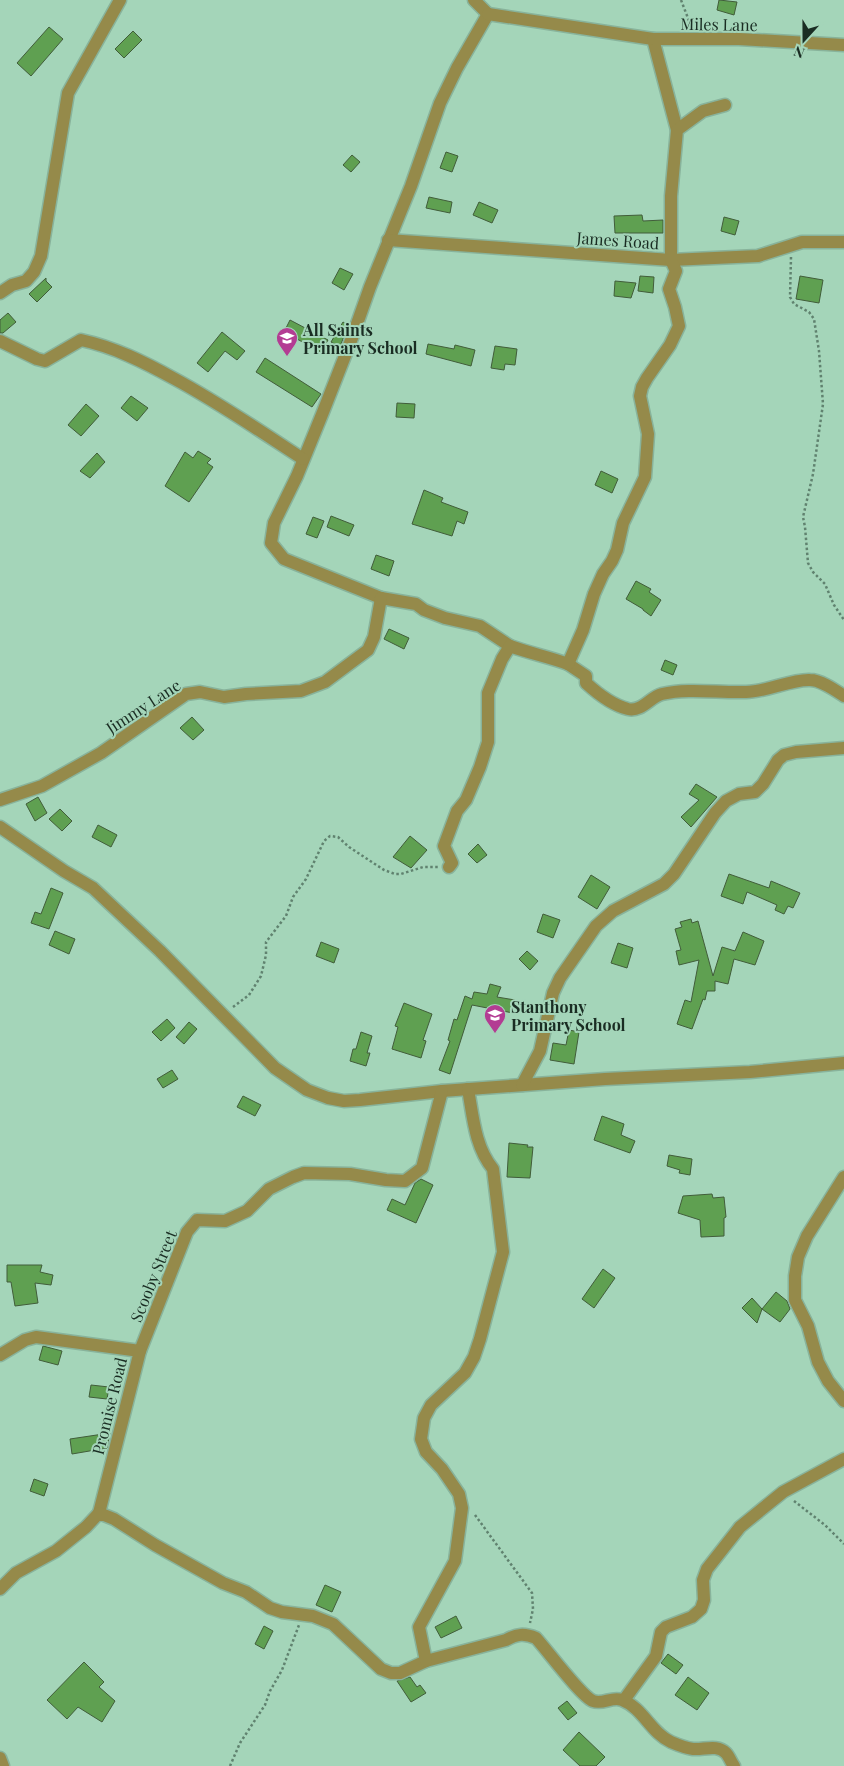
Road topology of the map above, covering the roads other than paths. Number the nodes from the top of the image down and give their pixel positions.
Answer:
1 (120, 0) edge
2 (474, 0) edge
3 (488, 14) junction
4 (653, 39) junction
5 (844, 45) edge
6 (725, 105) dead end
7 (677, 130) junction
8 (388, 240) junction
9 (844, 242) edge
10 (671, 260) junction
11 (0, 294) edge
12 (0, 341) edge
13 (303, 459) junction
14 (381, 598) junction
15 (510, 646) junction
16 (568, 664) junction
17 (844, 696) edge
18 (844, 748) edge
19 (0, 800) edge
20 (0, 827) edge
21 (449, 866) road end
22 (844, 1063) edge
23 (522, 1085) junction
24 (468, 1089) junction
25 (442, 1091) junction
26 (844, 1177) edge
27 (140, 1351) junction
28 (0, 1355) edge
29 (844, 1401) edge
30 (844, 1459) edge
31 (99, 1513) junction
32 (0, 1589) edge
33 (426, 1661) junction
34 (624, 1700) junction
35 (0, 1758) edge
36 (3, 1766) edge
37 (734, 1766) edge

1 - 11 street
2 - 3 street
3 - 4 street, Miles Lane
3 - 8 street
4 - 5 street, Miles Lane
4 - 7 street
6 - 7 street
7 - 10 street
8 - 10 street, James Road
8 - 13 street
9 - 10 street, James Road
10 - 16 street
12 - 13 street
13 - 14 street
14 - 15 street
14 - 19 street, Jimmy Lane
15 - 16 street
15 - 21 street
16 - 17 street
18 - 23 street
20 - 25 street
22 - 23 street
23 - 24 street
24 - 25 street
24 - 33 street
25 - 27 street, Scooby Street
26 - 29 street
27 - 28 street, Promise Road
27 - 31 street, Promise Road
30 - 34 street
31 - 32 street
31 - 33 street
33 - 34 street
34 - 37 street
35 - 36 street

